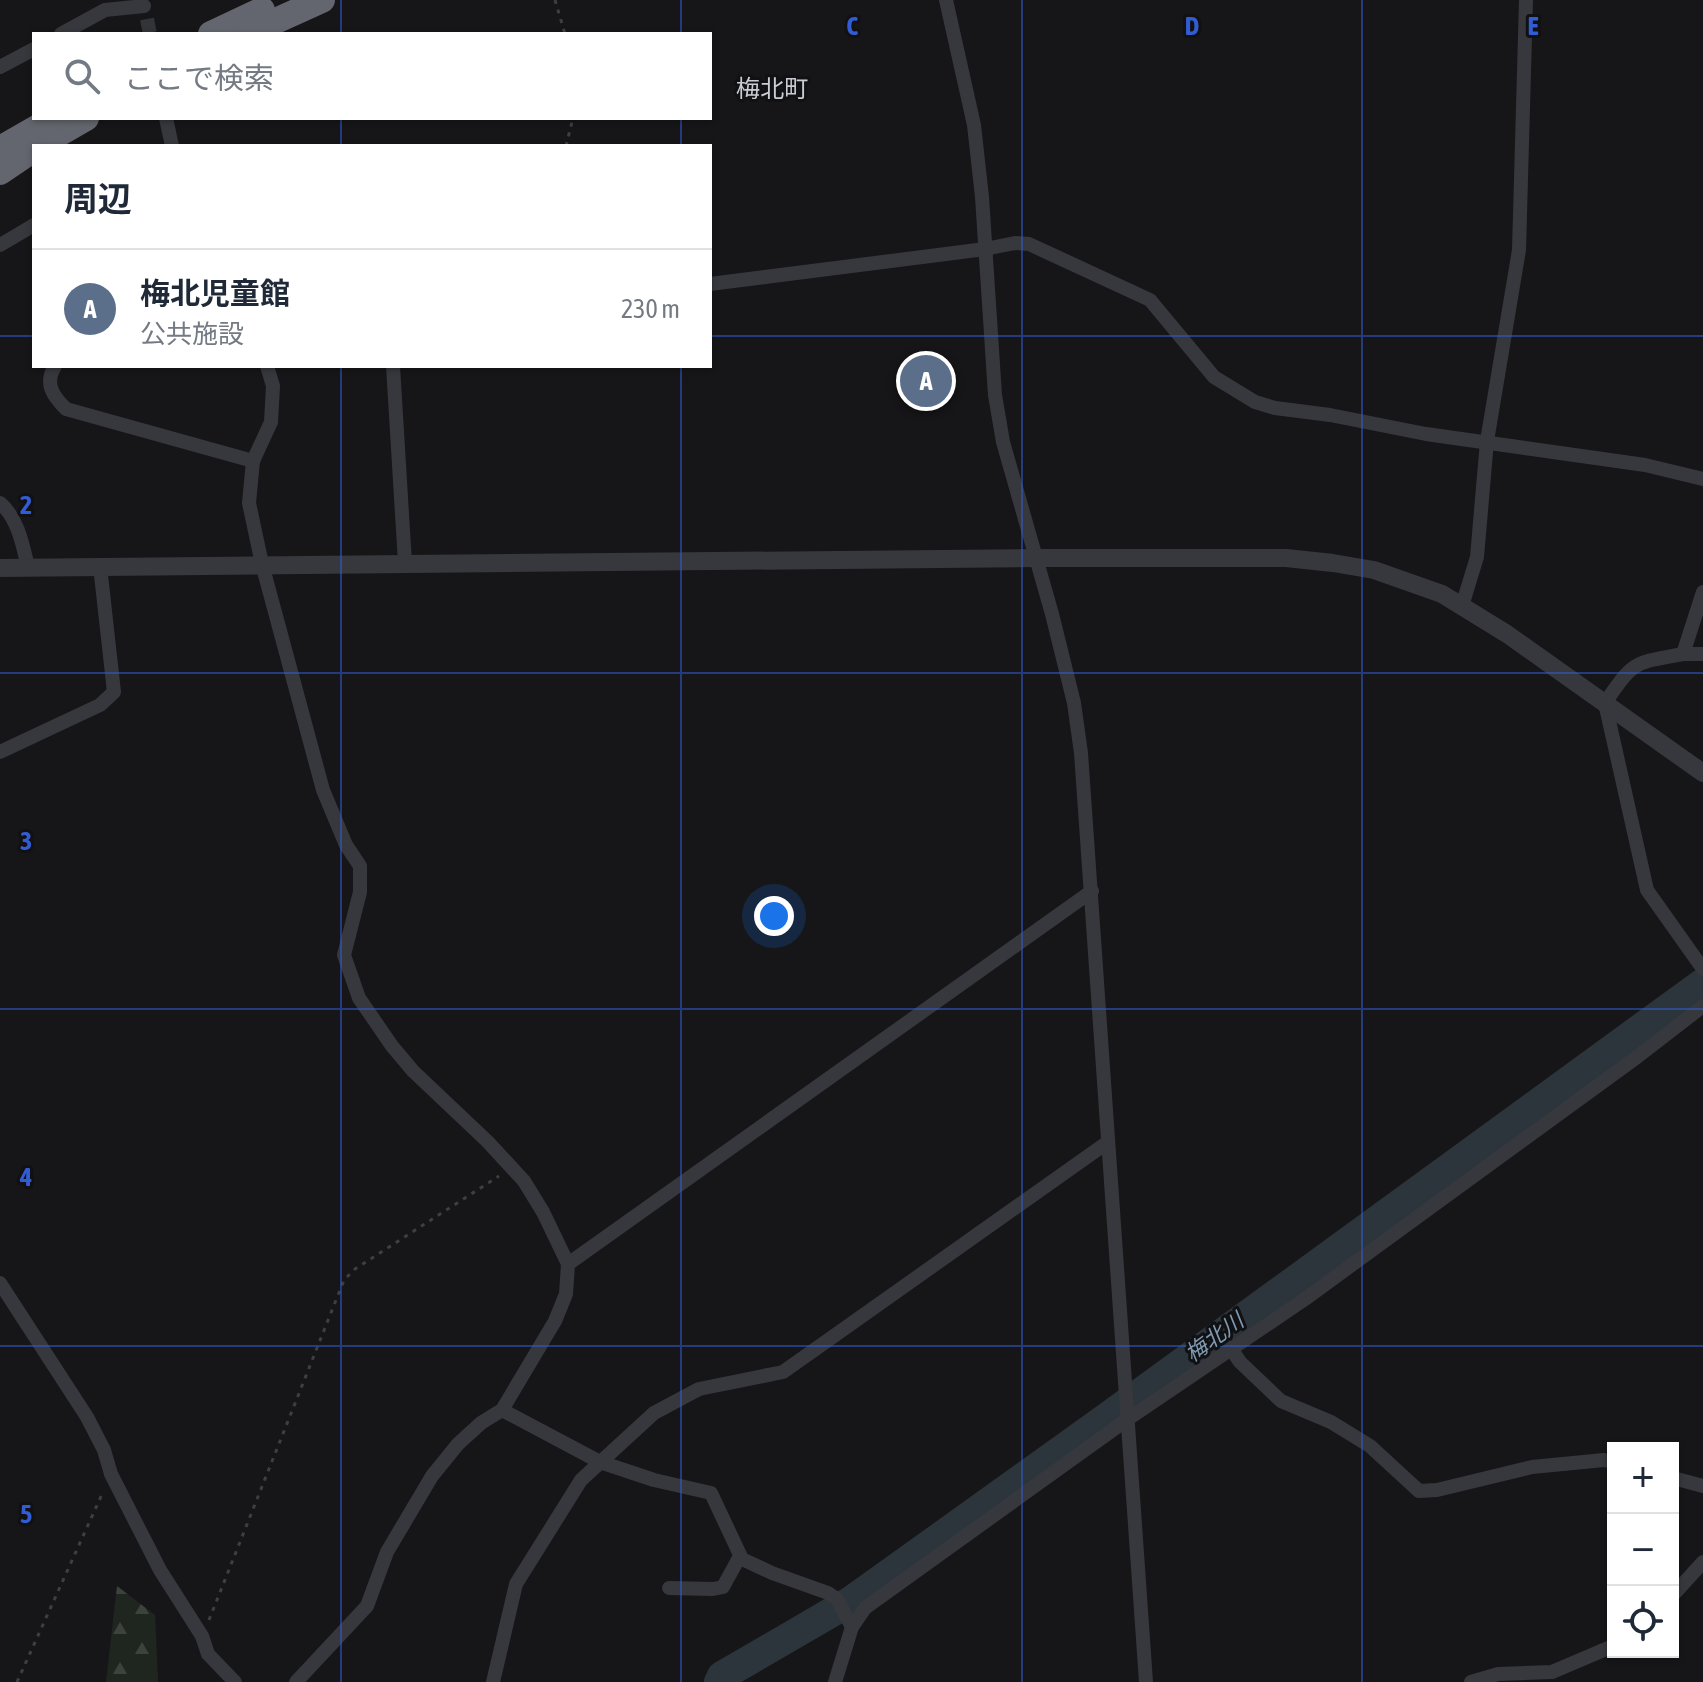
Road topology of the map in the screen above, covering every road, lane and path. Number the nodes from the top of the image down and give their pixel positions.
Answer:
1 (284, 0) edge
2 (322, 0) edge
3 (555, 0) edge
4 (946, 0) edge
5 (1526, 0) edge
6 (144, 9) edge
7 (65, 32) edge
8 (215, 32) edge
9 (251, 32) edge
10 (564, 32) edge
11 (32, 50) edge
12 (0, 67) edge
13 (81, 120) edge
14 (166, 120) edge
15 (572, 120) edge
16 (28, 143) edge
17 (172, 144) edge
18 (566, 144) edge
19 (0, 170) edge
20 (32, 226) edge
21 (0, 245) edge
22 (985, 249) junction
23 (712, 284) edge
24 (54, 368) edge
25 (268, 368) edge
26 (393, 368) edge
27 (1487, 441) junction
28 (253, 461) junction
29 (1703, 479) edge
30 (0, 503) edge
31 (1034, 558) junction
32 (405, 563) junction
33 (262, 564) junction
34 (100, 566) junction
35 (28, 567) junction
36 (0, 568) edge
37 (1703, 592) edge
38 (1462, 606) junction
39 (1683, 654) junction
40 (1703, 654) edge
41 (1605, 703) junction
42 (0, 752) edge
43 (1703, 773) edge
44 (1092, 891) junction
45 (1703, 969) edge
46 (1703, 1006) edge
47 (1108, 1142) junction
48 (512, 1168) junction
49 (568, 1264) junction
50 (0, 1283) edge
51 (1232, 1350) junction
52 (502, 1410) junction
53 (1128, 1419) junction
54 (1607, 1461) edge
55 (600, 1462) junction
56 (111, 1474) junction
57 (1679, 1480) edge
58 (1703, 1486) edge
59 (740, 1556) junction
60 (1703, 1562) edge
61 (669, 1588) dead end
62 (1679, 1588) edge
63 (850, 1622) junction
64 (202, 1636) junction
65 (1607, 1649) edge
66 (1499, 1678) edge
67 (17, 1682) edge
68 (235, 1682) edge
69 (296, 1682) edge
70 (493, 1682) edge
71 (835, 1682) edge
72 (1146, 1682) edge
73 (1471, 1682) edge

1 - 8 highway
2 - 9 highway
3 - 10 path
4 - 22 street
5 - 27 street
6 - 7 street
11 - 12 street
13 - 16 highway
14 - 17 street
15 - 18 path
16 - 19 highway
20 - 21 street
22 - 23 street
22 - 27 street
22 - 31 street
24 - 28 street
25 - 28 street
26 - 32 street
27 - 29 street
27 - 38 street
28 - 33 street
30 - 35 street
31 - 32 street
31 - 38 street
31 - 44 street
32 - 33 street
33 - 34 street
33 - 48 street
34 - 35 street
34 - 42 street
35 - 36 street
37 - 39 street
38 - 41 street
39 - 40 street
39 - 41 street
41 - 43 street
41 - 45 street
44 - 47 street
44 - 49 street
46 - 51 street
47 - 53 street
47 - 55 street
48 - 49 street
48 - 64 path
49 - 52 street
50 - 56 street
51 - 53 street
51 - 54 street
52 - 55 street
52 - 69 street
53 - 63 street
53 - 72 street
55 - 59 street
55 - 70 street
56 - 64 street
56 - 67 path
57 - 58 street
59 - 61 street
59 - 63 street
60 - 62 street
63 - 71 street
64 - 68 street
65 - 66 street
66 - 73 street

